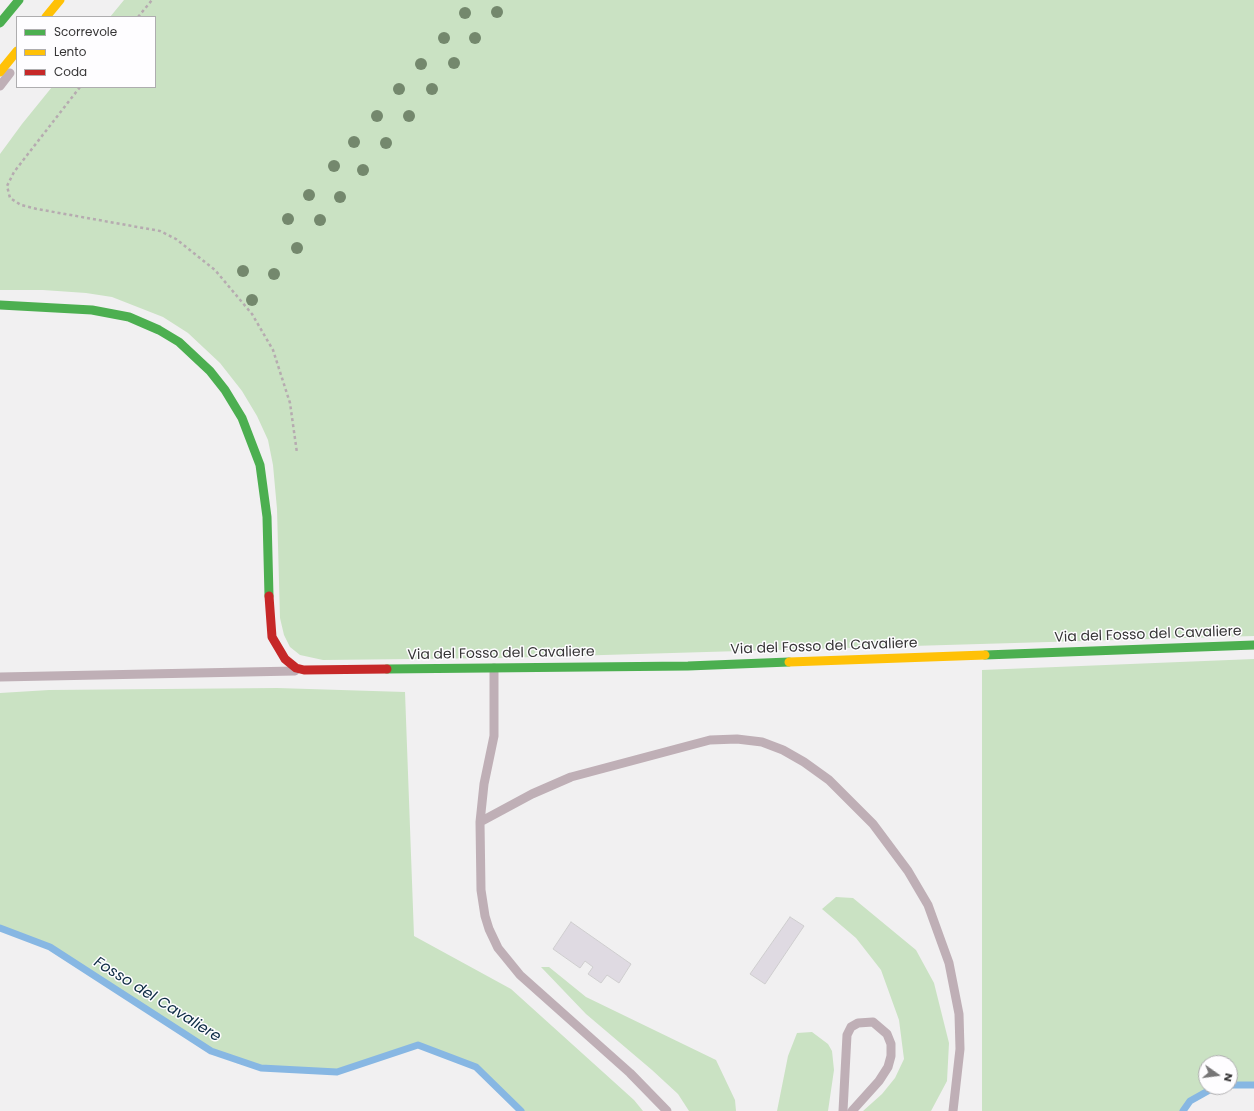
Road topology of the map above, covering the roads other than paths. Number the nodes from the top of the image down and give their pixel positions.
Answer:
1 (19, 0) edge
2 (60, 0) edge
3 (64, 0) edge
4 (47, 16) edge
5 (53, 16) edge
6 (0, 23) edge
7 (16, 53) edge
8 (16, 64) edge
9 (0, 72) edge
10 (0, 86) edge
11 (0, 305) edge
12 (1254, 645) edge
13 (494, 668) junction
14 (311, 671) junction
15 (1, 677) edge
16 (480, 822) junction
17 (667, 1111) edge
18 (843, 1111) edge
19 (852, 1111) edge
20 (954, 1111) edge

1 - 6 main road
2 - 4 main road
3 - 5 lane
7 - 9 main road
8 - 10 lane
11 - 14 main road, Via del Fosso del Cavaliere
12 - 13 main road, Via del Fosso del Cavaliere
13 - 14 main road, Via del Fosso del Cavaliere
13 - 16 lane
14 - 15 lane
16 - 17 lane
16 - 20 lane
18 - 19 lane

